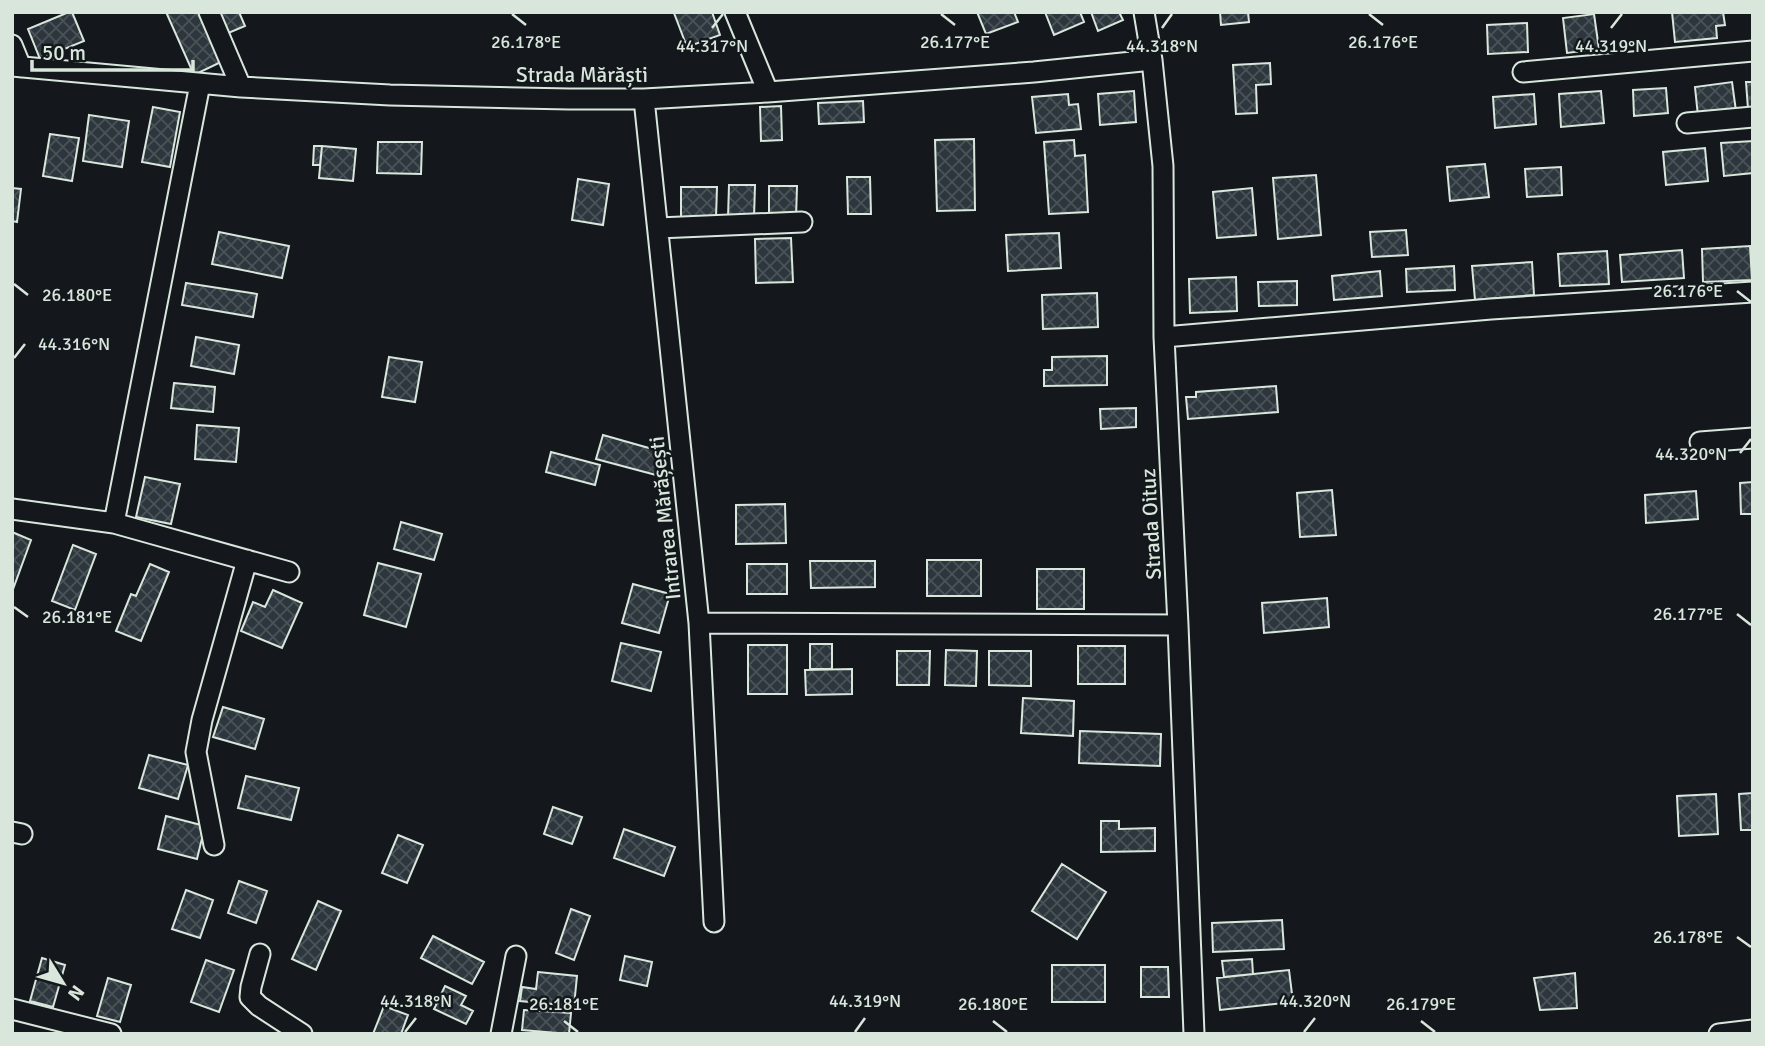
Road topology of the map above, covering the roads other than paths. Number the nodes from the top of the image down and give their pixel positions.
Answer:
1 (209, 12) edge
2 (734, 12) edge
3 (1144, 12) edge
4 (12, 45) edge
5 (1753, 51) edge
6 (1152, 60) junction
7 (17, 66) edge
8 (1523, 72) dead end
9 (200, 84) junction
10 (241, 87) junction
11 (768, 92) junction
12 (644, 99) junction
13 (1753, 117) edge
14 (1687, 123) dead end
15 (802, 222) dead end
16 (658, 228) junction
17 (1753, 292) edge
18 (1164, 337) junction
19 (1753, 438) edge
20 (1700, 442) dead end
21 (12, 509) edge
22 (114, 523) junction
23 (247, 560) junction
24 (289, 572) dead end
25 (699, 623) junction
26 (1178, 625) junction
27 (214, 845) dead end
28 (714, 922) dead end
29 (260, 954) dead end
30 (516, 956) dead end
31 (12, 1009) edge
32 (1753, 1030) edge
33 (111, 1034) edge
34 (302, 1034) edge
35 (501, 1034) edge
36 (1194, 1034) edge
37 (1718, 1034) edge

1 - 10 street
2 - 11 street
3 - 6 street, Strada Oituz
4 - 7 street
5 - 8 street
6 - 11 street, Strada Mărăști
6 - 18 street, Strada Oituz
7 - 9 street, Strada Mărăști
9 - 10 street, Strada Mărăști
9 - 22 street
10 - 12 street, Strada Mărăști
11 - 12 street, Strada Mărăști
12 - 16 street, Intrarea Mărășești
13 - 14 street
15 - 16 street
16 - 25 street, Intrarea Mărășești
17 - 18 street
18 - 26 street, Strada Oituz
19 - 20 street
21 - 22 street
22 - 23 street
23 - 24 street
23 - 27 street
25 - 26 street, Intrarea Mărășești
25 - 28 street
26 - 36 street, Strada Oituz
29 - 34 street
30 - 35 street
31 - 33 street
32 - 37 street

